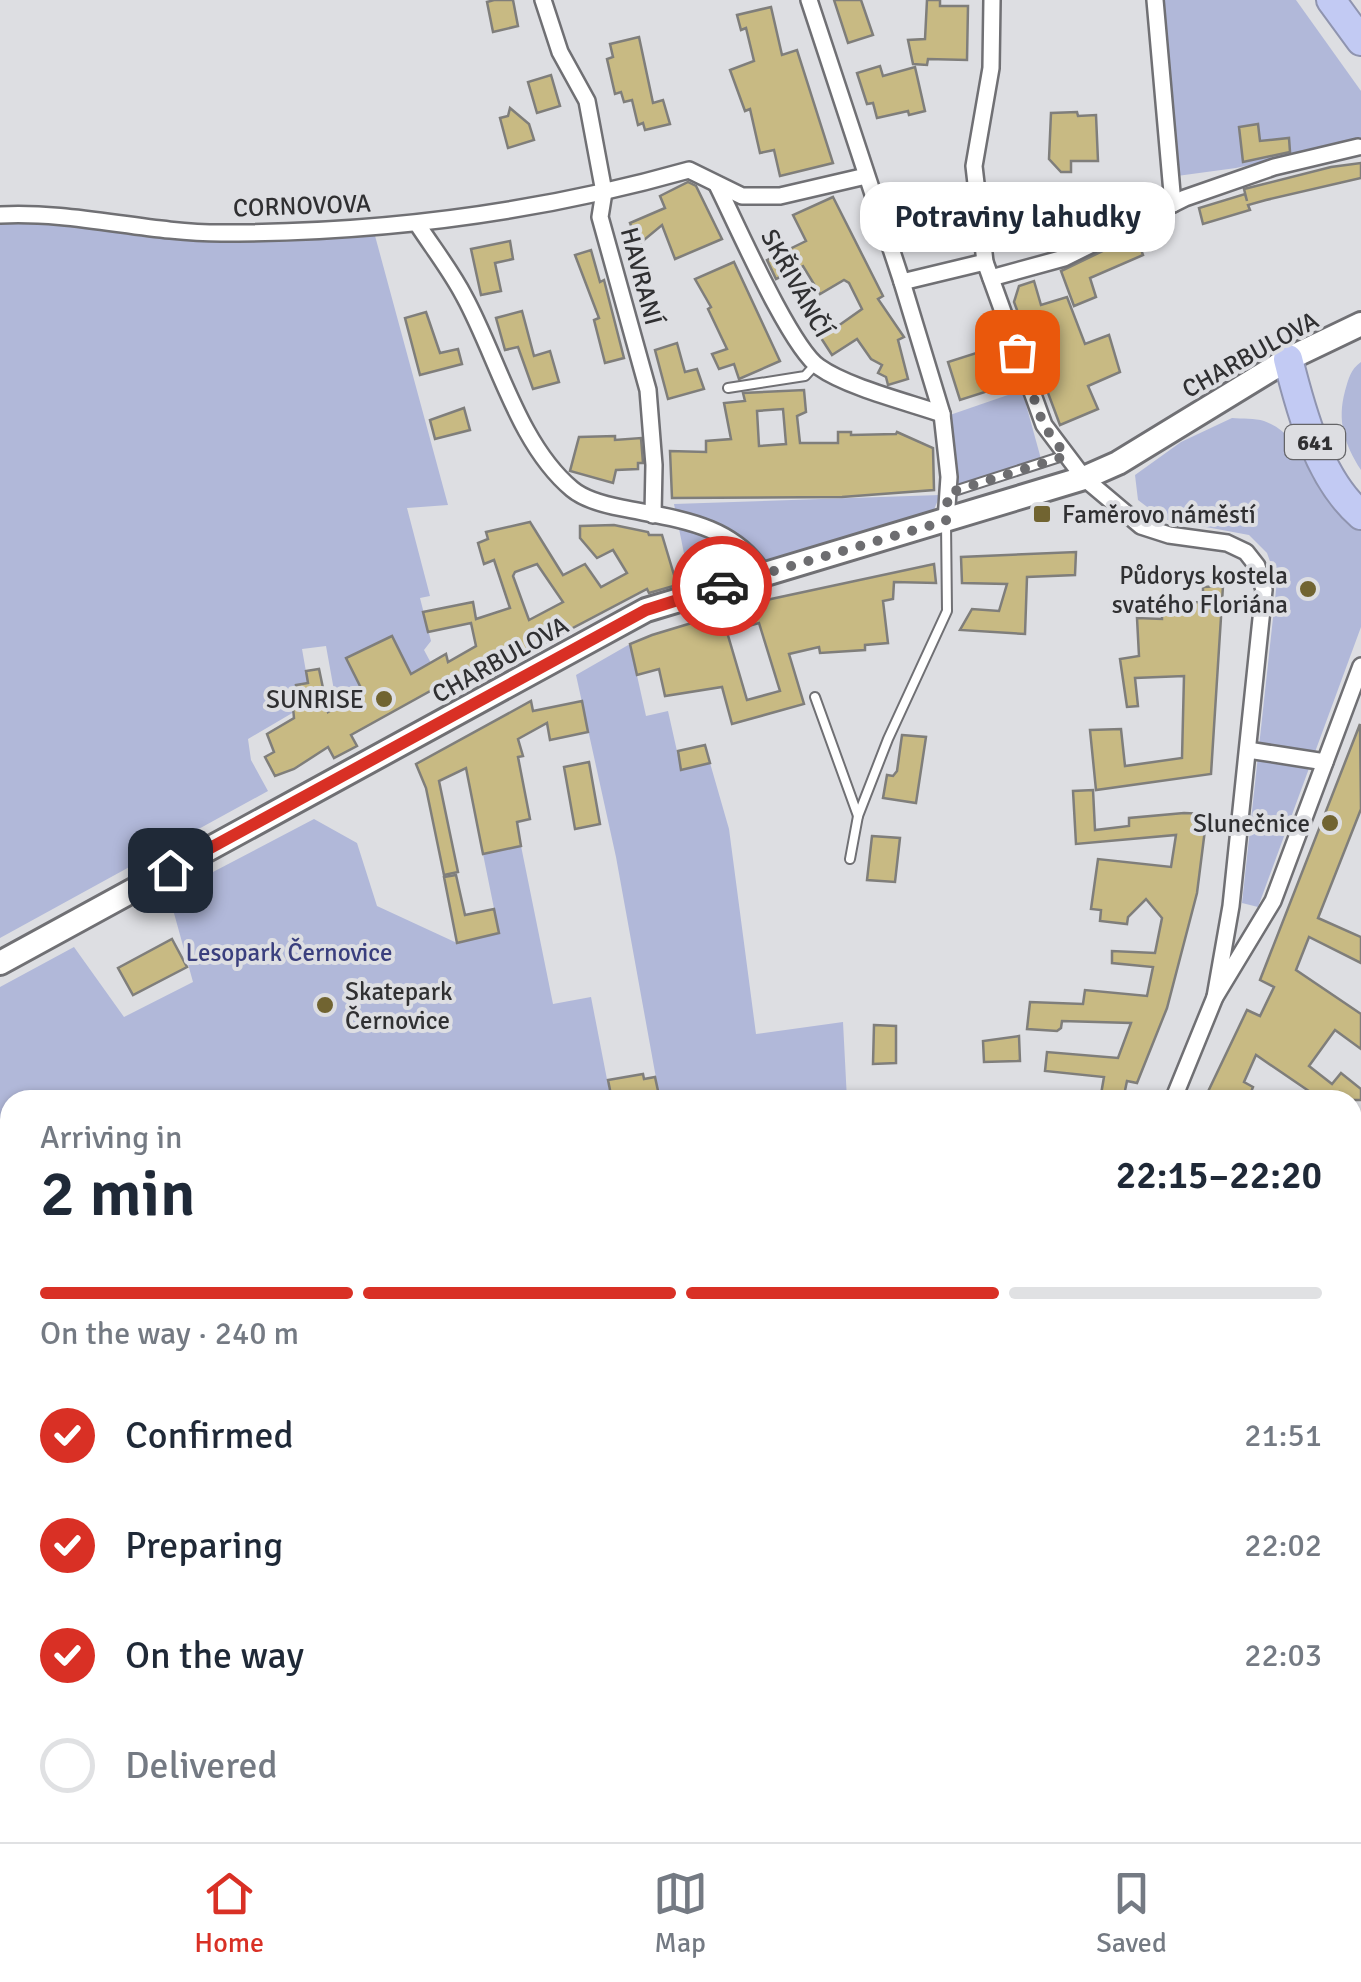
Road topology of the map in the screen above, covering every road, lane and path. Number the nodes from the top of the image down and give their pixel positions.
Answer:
1 (543, 0) edge
2 (809, 0) edge
3 (992, 0) edge
4 (1155, 0) edge
5 (1331, 0) edge
6 (1361, 41) edge
7 (1358, 147) edge
8 (866, 176) junction
9 (717, 186) junction
10 (604, 192) junction
11 (1173, 204) junction
12 (0, 214) edge
13 (418, 225) junction
14 (988, 270) junction
15 (902, 282) junction
16 (1361, 324) edge
17 (1288, 360) junction
18 (815, 365) junction
19 (728, 388) dead end
20 (942, 414) junction
21 (1066, 456) junction
22 (1084, 478) junction
23 (948, 493) junction
24 (1361, 514) edge
25 (653, 515) junction
26 (946, 521) junction
27 (764, 573) junction
28 (1361, 666) edge
29 (815, 697) dead end
30 (1248, 750) junction
31 (1326, 762) junction
32 (858, 816) junction
33 (850, 859) dead end
34 (0, 963) edge
35 (1215, 997) junction
36 (1177, 1090) edge

1 - 10 street, HAVRANÍ
2 - 8 street
3 - 14 street
4 - 11 street
5 - 6 highway
7 - 11 street
8 - 9 street
8 - 15 street
9 - 10 street, CORNOVOVA
9 - 18 street, SKŘIVÁNČÍ
10 - 13 street, CORNOVOVA
10 - 25 street, HAVRANÍ
11 - 14 street
12 - 13 street, CORNOVOVA
13 - 25 street
14 - 15 street
14 - 21 street
15 - 20 street
16 - 17 street, CHARBULOVA
17 - 22 street, CHARBULOVA
17 - 24 highway, 641
18 - 19 lane
18 - 20 street, SKŘIVÁNČÍ
20 - 23 street
21 - 22 street
21 - 23 lane
22 - 26 street, CHARBULOVA
22 - 30 street
23 - 26 street
25 - 27 street
26 - 27 street, CHARBULOVA
26 - 32 lane
27 - 34 street, CHARBULOVA
28 - 31 street
29 - 32 lane
30 - 31 street
30 - 35 street
31 - 35 street
32 - 33 lane
35 - 36 street

